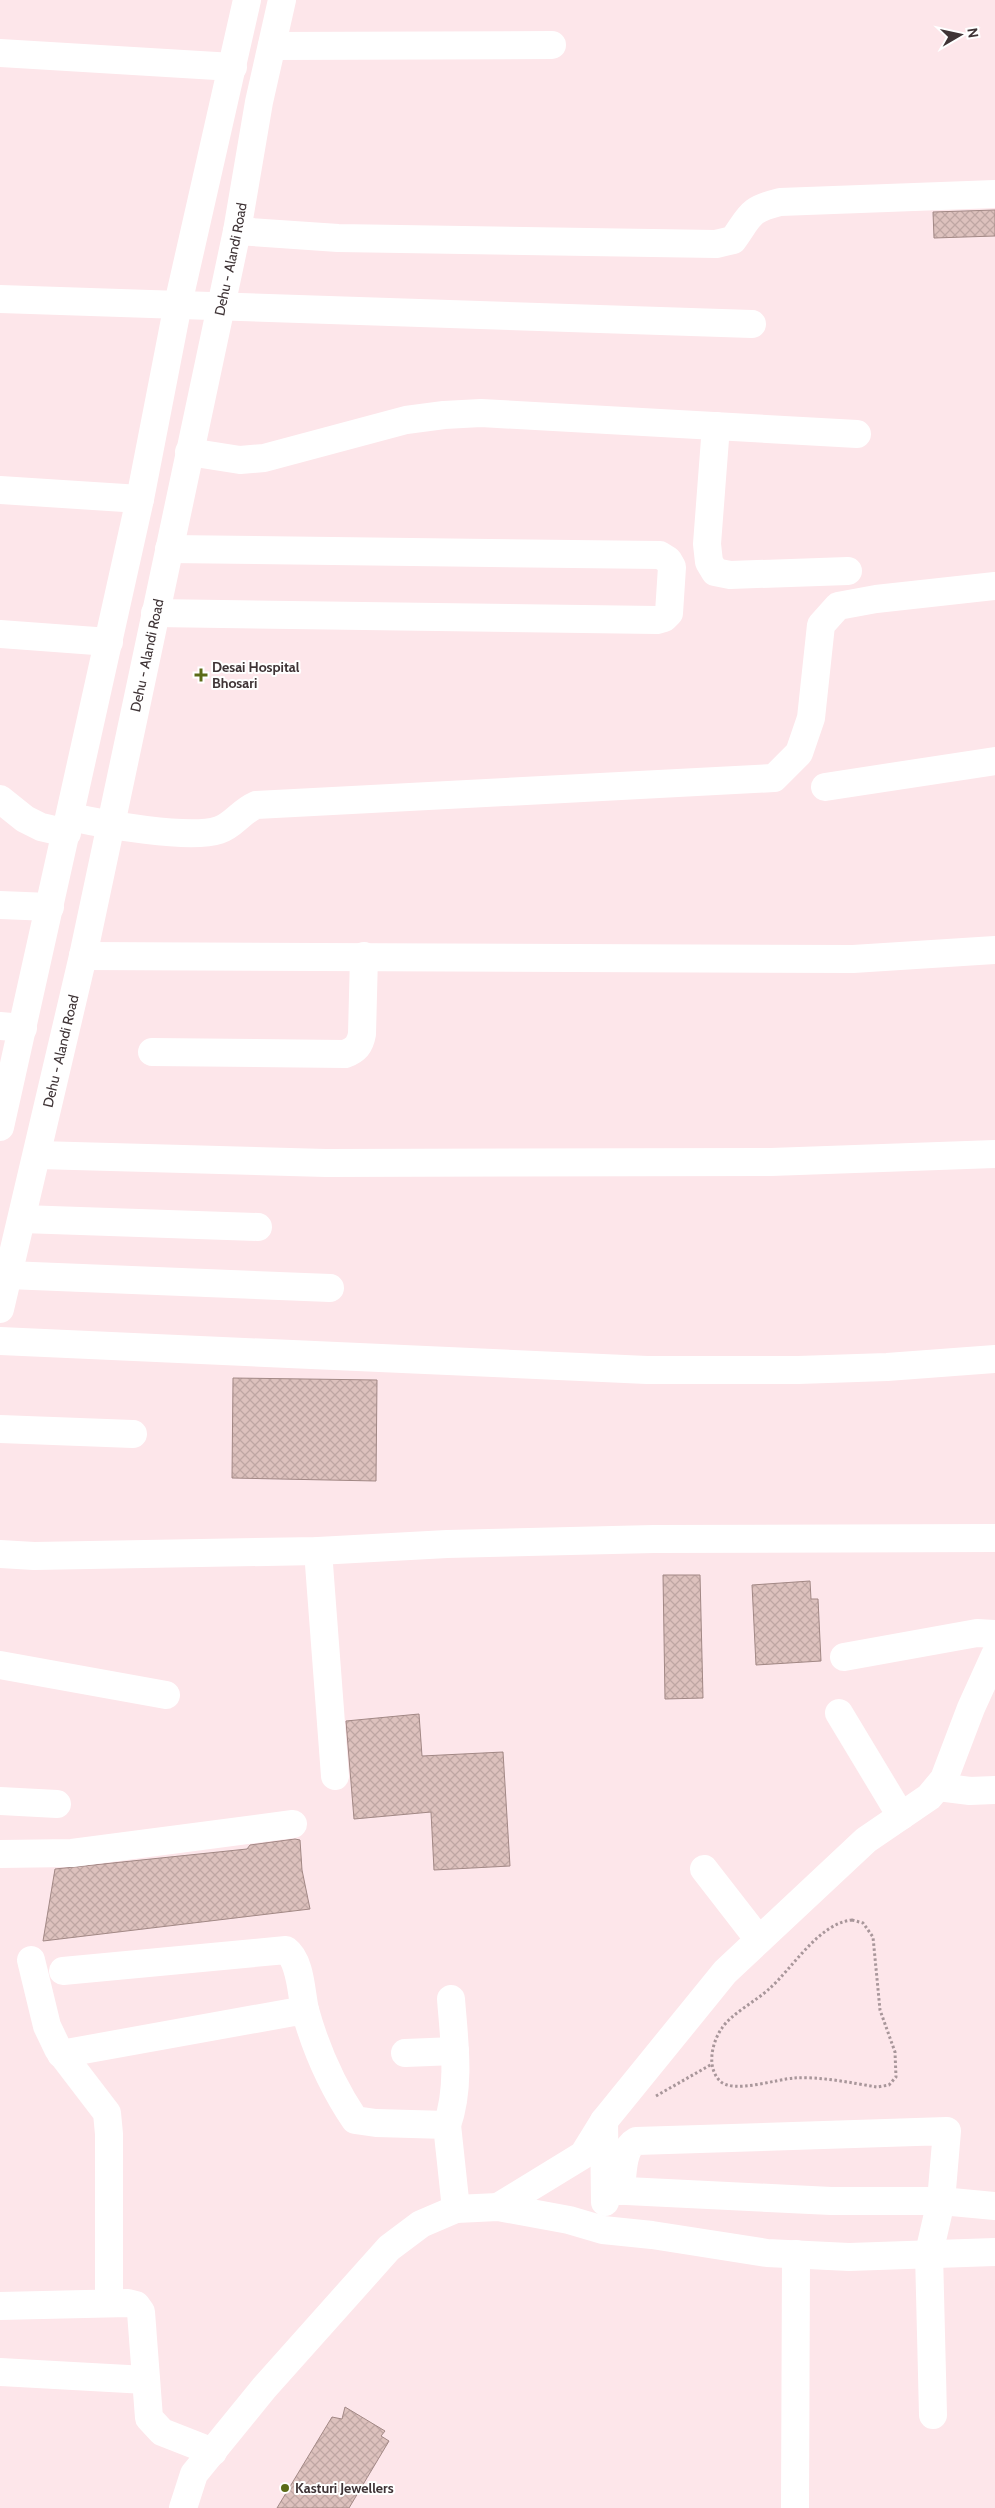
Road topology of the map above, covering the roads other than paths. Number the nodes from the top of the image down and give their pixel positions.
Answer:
1 (248, 0) edge
2 (282, 0) edge
3 (552, 45) dead end
4 (272, 46) junction
5 (0, 53) edge
6 (233, 67) junction
7 (995, 194) edge
8 (237, 231) junction
9 (0, 299) edge
10 (178, 304) junction
11 (220, 306) junction
12 (752, 324) dead end
13 (716, 426) junction
14 (857, 434) dead end
15 (189, 452) junction
16 (0, 490) edge
17 (140, 499) junction
18 (169, 548) junction
19 (848, 571) dead end
20 (995, 586) edge
21 (155, 613) junction
22 (0, 634) edge
23 (109, 642) junction
24 (995, 761) edge
25 (825, 787) dead end
26 (0, 799) edge
27 (69, 825) junction
28 (110, 825) junction
29 (0, 904) edge
30 (50, 906) junction
31 (995, 950) edge
32 (83, 956) junction
33 (364, 956) junction
34 (11, 1027) edge
35 (152, 1052) dead end
36 (2, 1113) edge
37 (995, 1154) edge
38 (38, 1155) junction
39 (22, 1219) junction
40 (258, 1228) dead end
41 (8, 1275) junction
42 (330, 1288) dead end
43 (0, 1309) edge
44 (0, 1341) edge
45 (995, 1359) edge
46 (0, 1429) edge
47 (133, 1434) dead end
48 (995, 1538) edge
49 (318, 1551) junction
50 (0, 1554) edge
51 (995, 1634) edge
52 (995, 1655) edge
53 (844, 1657) dead end
54 (0, 1665) edge
55 (166, 1695) dead end
56 (839, 1713) dead end
57 (335, 1776) dead end
58 (938, 1787) junction
59 (995, 1790) edge
60 (0, 1801) edge
61 (57, 1804) dead end
62 (901, 1816) junction
63 (294, 1824) dead end
64 (0, 1854) edge
65 (704, 1869) dead end
66 (759, 1940) junction
67 (31, 1960) dead end
68 (63, 1971) dead end
69 (450, 1999) dead end
70 (305, 2010) junction
71 (454, 2051) junction
72 (61, 2054) junction
73 (405, 2054) dead end
74 (604, 2121) junction
75 (447, 2124) junction
76 (614, 2190) junction
77 (941, 2201) junction
78 (995, 2206) edge
79 (498, 2207) junction
80 (456, 2210) junction
81 (603, 2230) junction
82 (995, 2252) edge
83 (929, 2253) junction
84 (796, 2254) junction
85 (109, 2303) junction
86 (0, 2306) edge
87 (0, 2372) edge
88 (146, 2380) junction
89 (933, 2415) dead end
90 (213, 2452) junction
91 (183, 2508) edge
92 (795, 2508) edge

1 - 6 street
2 - 4 street, Dehu - Alandi Road
3 - 4 street
4 - 8 street, Dehu - Alandi Road
5 - 6 street
6 - 10 street
7 - 8 street
8 - 11 street, Dehu - Alandi Road
9 - 10 street
10 - 11 street
10 - 17 street
11 - 12 street
11 - 15 street, Dehu - Alandi Road
13 - 14 street
13 - 15 street
13 - 19 street
15 - 18 street, Dehu - Alandi Road
16 - 17 street
17 - 23 street
18 - 21 street, Dehu - Alandi Road
18 - 21 street
20 - 28 street
21 - 28 street, Dehu - Alandi Road
22 - 23 street
23 - 27 street
24 - 25 street
26 - 27 street
27 - 28 street
27 - 30 street
28 - 32 street, Dehu - Alandi Road
29 - 30 street
30 - 34 street
31 - 33 street
32 - 33 street
32 - 38 street, Dehu - Alandi Road
33 - 35 street
34 - 36 street
37 - 38 street
38 - 39 street, Dehu - Alandi Road
39 - 40 street
39 - 41 street, Dehu - Alandi Road
41 - 42 street
41 - 43 street, Dehu - Alandi Road
44 - 45 street
46 - 47 street
48 - 49 street
49 - 50 street
49 - 57 street
51 - 53 street
52 - 58 street
54 - 55 street
56 - 62 street
58 - 59 street
58 - 62 street
60 - 61 street
62 - 66 street
63 - 64 street
65 - 66 street
66 - 74 street
67 - 72 street
68 - 70 street
69 - 71 street
70 - 72 street
70 - 75 street
71 - 73 street
71 - 75 street
72 - 85 street
74 - 76 street
74 - 79 street
75 - 80 street
76 - 77 street
76 - 77 street
76 - 81 street
77 - 78 street
77 - 83 street
79 - 80 street
79 - 81 street
80 - 90 street
81 - 84 street
82 - 83 street
83 - 84 street
83 - 89 street
84 - 92 street
85 - 86 street
85 - 88 street
87 - 88 street
88 - 90 street
90 - 91 street

